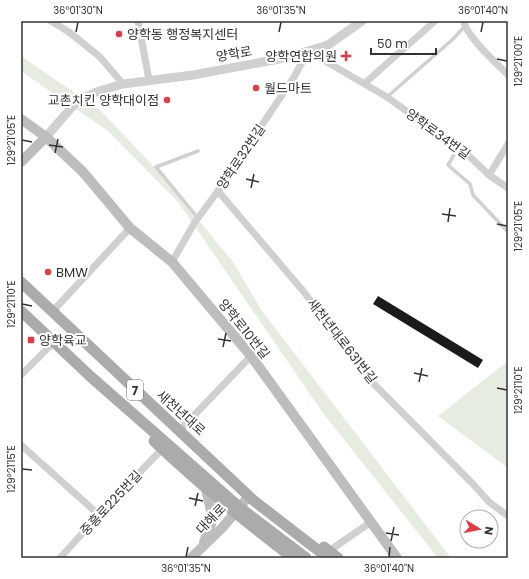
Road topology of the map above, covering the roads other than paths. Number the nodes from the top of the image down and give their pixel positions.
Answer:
1 (51, 21) edge
2 (138, 21) edge
3 (362, 21) edge
4 (434, 21) edge
5 (464, 23) edge
6 (308, 52) junction
7 (508, 76) edge
8 (149, 80) junction
9 (365, 83) junction
10 (123, 84) junction
11 (387, 96) junction
12 (21, 119) edge
13 (46, 137) junction
14 (508, 144) edge
15 (458, 148) junction
16 (198, 152) dead end
17 (21, 162) edge
18 (490, 175) junction
19 (508, 188) edge
20 (218, 191) junction
21 (198, 218) junction
22 (130, 228) junction
23 (508, 232) edge
24 (172, 262) junction
25 (21, 282) edge
26 (21, 311) edge
27 (52, 312) junction
28 (54, 342) junction
29 (251, 356) junction
30 (21, 375) edge
31 (143, 424) junction
32 (180, 430) junction
33 (21, 445) edge
34 (162, 449) junction
35 (206, 489) junction
36 (251, 498) junction
37 (237, 510) junction
38 (98, 515) junction
39 (508, 516) edge
40 (371, 522) junction
41 (203, 546) junction
42 (332, 556) edge
43 (60, 558) edge
44 (191, 558) edge
45 (293, 558) edge
46 (306, 558) edge
47 (397, 558) edge

1 - 10 street
2 - 8 street
3 - 6 street, 양학로
4 - 9 street
5 - 7 street
5 - 11 lane
6 - 8 street, 양학로
6 - 9 street, 양학로34번길
6 - 20 street, 양학로32번길
8 - 10 street, 양학로
9 - 11 street, 양학로34번길
10 - 13 street, 양학로
11 - 15 street, 양학로34번길
12 - 13 main road, 양학로10번길
13 - 17 main road, 양학로
13 - 22 main road, 양학로10번길
14 - 18 street
15 - 18 street, 양학로34번길
15 - 23 lane
16 - 21 lane
18 - 19 street, 양학로34번길
20 - 21 street, 양학로32번길
20 - 39 street, 새천년대로631번길
21 - 24 street, 양학로32번길
22 - 24 main road, 양학로10번길
22 - 27 street
24 - 29 main road, 양학로10번길
25 - 27 main road, 새천년대로 / 7
26 - 28 main road, 7
27 - 32 main road, 새천년대로 / 7
28 - 30 street
28 - 31 main road, 7
29 - 32 street
29 - 40 main road, 양학로10번길
31 - 34 main road
31 - 37 main road, 7
32 - 36 main road, 새천년대로 / 7
33 - 38 street
34 - 35 main road
34 - 38 street, 중흥로225번길
35 - 37 main road
35 - 41 main road
36 - 37 main road, 대해로
36 - 42 main road, 새천년대로 / 7
37 - 41 main road, 대해로
37 - 45 main road
37 - 46 main road
38 - 43 street, 중흥로225번길
40 - 42 street
40 - 47 main road, 양학로10번길
41 - 44 main road, 대해로

